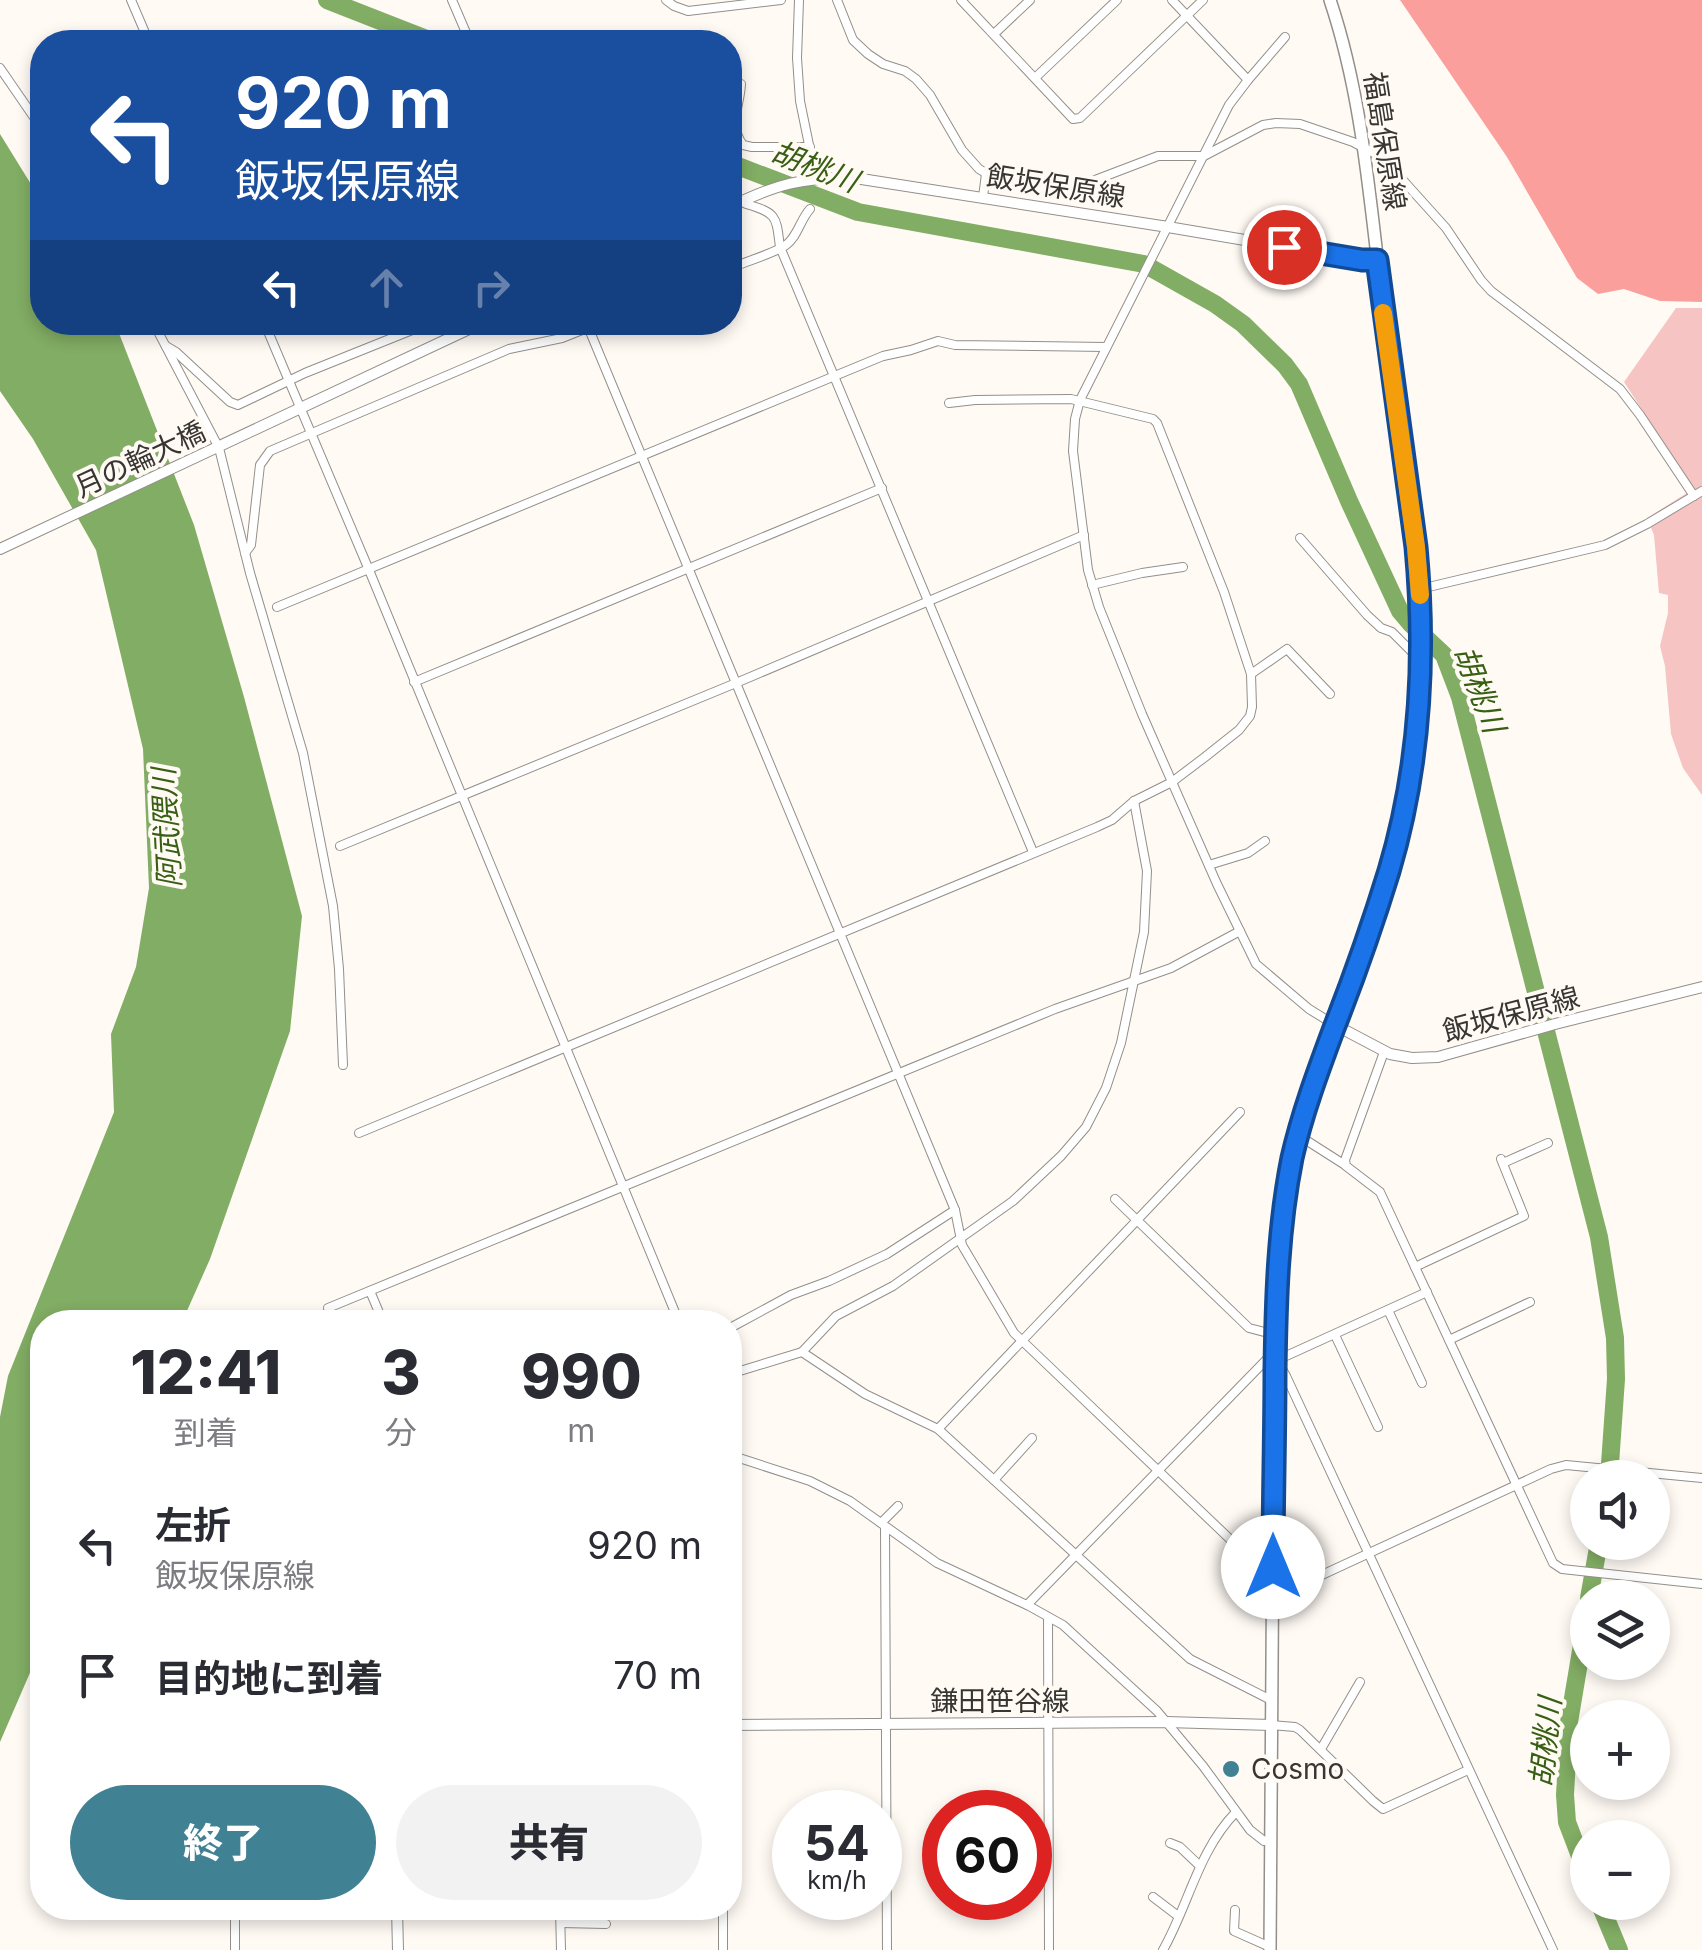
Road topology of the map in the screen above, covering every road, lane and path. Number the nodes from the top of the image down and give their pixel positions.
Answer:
1 (131, 0) edge
2 (452, 0) edge
3 (466, 0) edge
4 (666, 0) edge
5 (781, 0) edge
6 (799, 0) edge
7 (837, 0) edge
8 (962, 0) edge
9 (1030, 0) edge
10 (1118, 0) edge
11 (1172, 0) edge
12 (1203, 0) edge
13 (1330, 0) edge
14 (456, 11) junction
15 (1187, 16) junction
16 (143, 30) edge
17 (465, 30) edge
18 (994, 34) junction
19 (1284, 37) dead end
20 (0, 68) edge
21 (1035, 78) junction
22 (1248, 80) junction
23 (30, 111) edge
24 (742, 145) edge
25 (810, 147) junction
26 (1364, 149) junction
27 (1204, 156) junction
28 (986, 174) junction
29 (815, 179) junction
30 (982, 197) junction
31 (744, 200) joint
32 (810, 209) dead end
33 (1168, 227) junction
34 (780, 247) junction
35 (1377, 260) junction
36 (742, 263) edge
37 (160, 335) edge
38 (269, 335) edge
39 (400, 335) edge
40 (457, 335) edge
41 (568, 335) edge
42 (591, 335) edge
43 (166, 346) junction
44 (1106, 348) junction
45 (836, 376) junction
46 (288, 383) junction
47 (1080, 400) junction
48 (949, 403) dead end
49 (300, 410) junction
50 (310, 433) junction
51 (219, 448) junction
52 (641, 456) junction
53 (882, 488) junction
54 (1698, 494) edge
55 (1084, 535) junction
56 (1300, 538) dead end
57 (0, 549) edge
58 (245, 553) junction
59 (1183, 567) dead end
60 (688, 568) junction
61 (369, 570) junction
62 (1092, 585) junction
63 (1420, 589) junction
64 (928, 602) junction
65 (278, 607) dead end
66 (1421, 655) junction
67 (1251, 674) junction
68 (414, 682) junction
69 (736, 683) junction
70 (1330, 694) dead end
71 (1172, 782) junction
72 (461, 797) junction
73 (1134, 801) junction
74 (1266, 841) dead end
75 (340, 846) dead end
76 (1033, 852) junction
77 (1208, 866) junction
78 (1240, 931) junction
79 (840, 934) junction
80 (1132, 984) junction
81 (1702, 987) edge
82 (1336, 1025) junction
83 (566, 1048) junction
84 (1384, 1052) junction
85 (342, 1065) dead end
86 (898, 1072) junction
87 (1240, 1112) dead end
88 (360, 1133) dead end
89 (1298, 1135) junction
90 (1548, 1143) dead end
91 (1346, 1166) junction
92 (623, 1186) junction
93 (1115, 1198) dead end
94 (955, 1210) junction
95 (1137, 1220) junction
96 (960, 1238) junction
97 (1415, 1266) junction
98 (370, 1291) junction
99 (1426, 1292) junction
100 (1530, 1302) dead end
101 (328, 1308) dead end
102 (378, 1310) edge
103 (675, 1310) edge
104 (1388, 1310) junction
105 (742, 1322) edge
106 (1276, 1335) junction
107 (1335, 1335) junction
108 (1449, 1340) junction
109 (1022, 1341) junction
110 (802, 1352) junction
111 (1275, 1360) junction
112 (742, 1370) edge
113 (1422, 1382) dead end
114 (1378, 1428) dead end
115 (938, 1429) junction
116 (1032, 1438) dead end
117 (742, 1460) edge
118 (1157, 1469) junction
119 (1702, 1478) edge
120 (994, 1480) junction
121 (1517, 1484) junction
122 (898, 1506) dead end
123 (883, 1526) junction
124 (1368, 1554) junction
125 (1076, 1555) junction
126 (1273, 1567) junction
127 (1702, 1584) edge
128 (1272, 1598) junction
129 (1027, 1605) junction
130 (1048, 1616) junction
131 (1360, 1682) dead end
132 (1272, 1700) junction
133 (1048, 1722) junction
134 (1166, 1722) junction
135 (886, 1724) junction
136 (742, 1725) edge
137 (1271, 1725) junction
138 (1321, 1750) junction
139 (1468, 1770) junction
140 (1236, 1812) junction
141 (1271, 1841) junction
142 (1170, 1843) dead end
143 (1200, 1866) junction
144 (1153, 1897) dead end
145 (1235, 1910) dead end
146 (1178, 1916) junction
147 (235, 1920) edge
148 (397, 1920) edge
149 (723, 1920) edge
150 (560, 1923) joint
151 (606, 1924) dead end
152 (1270, 1948) edge
153 (235, 1950) edge
154 (398, 1950) edge
155 (561, 1950) edge
156 (723, 1950) edge
157 (887, 1950) edge
158 (1050, 1950) edge
159 (1163, 1950) edge
160 (1553, 1950) edge

1 - 16 street
2 - 14 street
3 - 14 street
4 - 5 street
6 - 25 street
7 - 28 street
8 - 18 street
9 - 18 street
10 - 21 street
11 - 15 street
12 - 15 street
13 - 26 main road, 福島保原線
14 - 17 street
15 - 21 street
15 - 22 street
18 - 21 street
19 - 22 street
20 - 23 street
22 - 27 street
24 - 25 street
25 - 29 street
26 - 27 street
26 - 35 main road, 福島保原線
26 - 54 street
27 - 28 street
27 - 33 street
28 - 30 street
29 - 30 main road, 飯坂保原線
29 - 31 main road, 飯坂保原線
30 - 33 main road, 飯坂保原線
31 - 34 street
32 - 34 street
33 - 35 main road, 飯坂保原線
33 - 44 street
34 - 36 street
34 - 45 street
35 - 63 main road, 福島保原線
37 - 43 street
38 - 46 street
39 - 46 street
40 - 49 main road
41 - 50 street
42 - 52 street
43 - 46 street
43 - 51 street
44 - 45 street
44 - 47 street
45 - 52 street
45 - 53 street
46 - 49 street
47 - 48 street
47 - 55 street
47 - 67 street
49 - 50 street
49 - 51 main road, 月の輪大橋
50 - 58 street
50 - 61 street
51 - 57 main road, 月の輪大橋
51 - 58 street
52 - 60 street
52 - 61 street
53 - 60 street
53 - 64 street
54 - 63 street
55 - 62 street
55 - 64 street
56 - 66 street
58 - 85 street
59 - 62 street
60 - 68 street
60 - 69 street
61 - 65 street
61 - 68 street
62 - 71 street
63 - 66 main road, 福島保原線
64 - 69 street
64 - 76 street
66 - 82 main road, 福島保原線
67 - 70 street
67 - 71 street
68 - 72 street
69 - 72 street
69 - 79 street
71 - 73 street
71 - 77 street
72 - 75 street
72 - 83 street
73 - 76 street
73 - 80 street
74 - 77 street
76 - 79 street
77 - 78 street
78 - 80 street
78 - 82 street
79 - 83 street
79 - 86 street
80 - 86 street
80 - 96 street
81 - 84 main road, 飯坂保原線
82 - 84 main road, 飯坂保原線
82 - 89 main road, 福島保原線
83 - 88 street
83 - 92 street
84 - 91 street
86 - 92 street
86 - 94 street
87 - 95 street
89 - 91 street
89 - 106 main road, 福島保原線
90 - 97 street
91 - 97 street
92 - 98 street
92 - 103 street
93 - 95 street
94 - 96 street
94 - 105 street
95 - 106 street
95 - 109 street
96 - 109 street
96 - 110 street
97 - 99 street
98 - 101 street
98 - 102 street
99 - 104 street
99 - 108 street
100 - 108 street
104 - 107 street
104 - 113 street
106 - 111 main road, 福島保原線
107 - 111 street
107 - 114 street
108 - 121 street
109 - 115 street
109 - 118 street
110 - 112 street
110 - 115 street
111 - 118 street
111 - 124 street
111 - 126 main road, 福島保原線
115 - 120 street
116 - 120 street
117 - 123 street
118 - 125 street
118 - 126 street
119 - 121 street
120 - 125 street
121 - 124 street
121 - 127 street
122 - 123 street
123 - 129 street
123 - 135 street
124 - 128 street
124 - 139 street
125 - 129 street
125 - 132 street
126 - 128 main road, 福島保原線
128 - 132 main road, 福島保原線
129 - 130 street
130 - 133 street
130 - 134 street
131 - 138 street
132 - 137 main road, 福島保原線
133 - 134 main road, 鎌田笹谷線
133 - 135 main road, 鎌田笹谷線
133 - 158 street
134 - 137 main road, 鎌田笹谷線
134 - 140 street
135 - 136 main road, 鎌田笹谷線
135 - 157 street
137 - 138 street
137 - 141 main road, 福島保原線
138 - 139 street
139 - 160 street
140 - 141 street
140 - 143 street
141 - 152 main road, 福島保原線
142 - 143 street
143 - 146 street
144 - 146 street
145 - 152 street
146 - 159 street
147 - 153 street
148 - 154 main road
149 - 156 street
150 - 151 street
150 - 155 street

